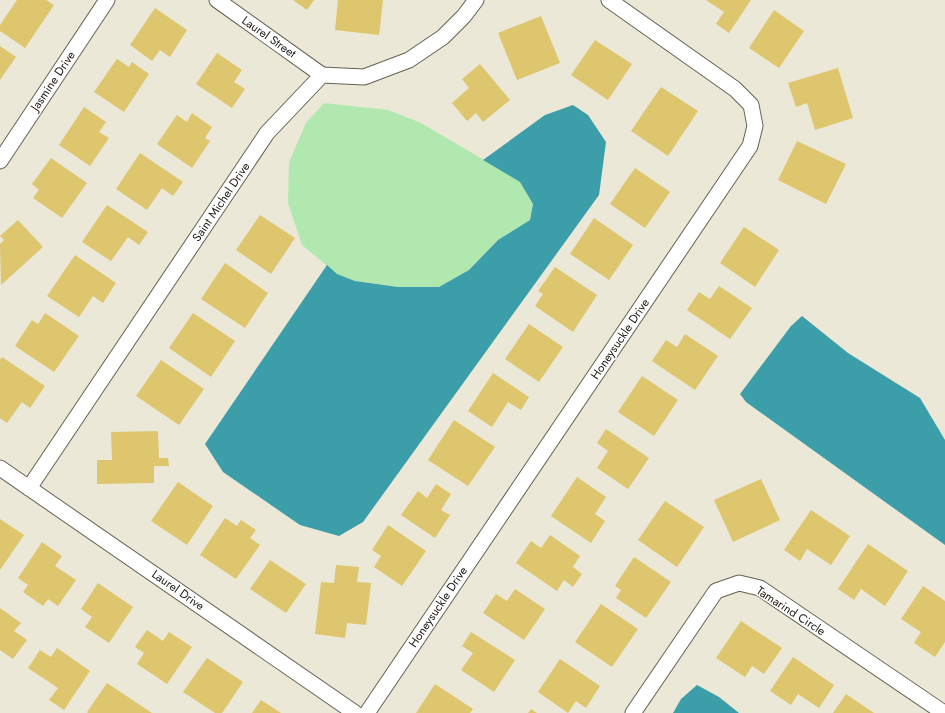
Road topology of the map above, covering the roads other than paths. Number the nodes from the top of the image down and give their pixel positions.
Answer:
1 (107, 0) edge
2 (217, 0) edge
3 (476, 0) edge
4 (609, 0) edge
5 (322, 75) junction
6 (0, 161) edge
7 (0, 468) edge
8 (29, 488) junction
9 (355, 713) edge
10 (367, 713) edge
11 (634, 713) edge
12 (944, 713) edge

1 - 6 street, Jasmine Drive
2 - 5 street, Laurel Street
3 - 5 street
4 - 10 street, Honeysuckle Drive
5 - 8 street, Saint Michel Drive
7 - 8 street, Laurel Drive
8 - 9 street, Laurel Drive
11 - 12 street, Tamarind Circle

